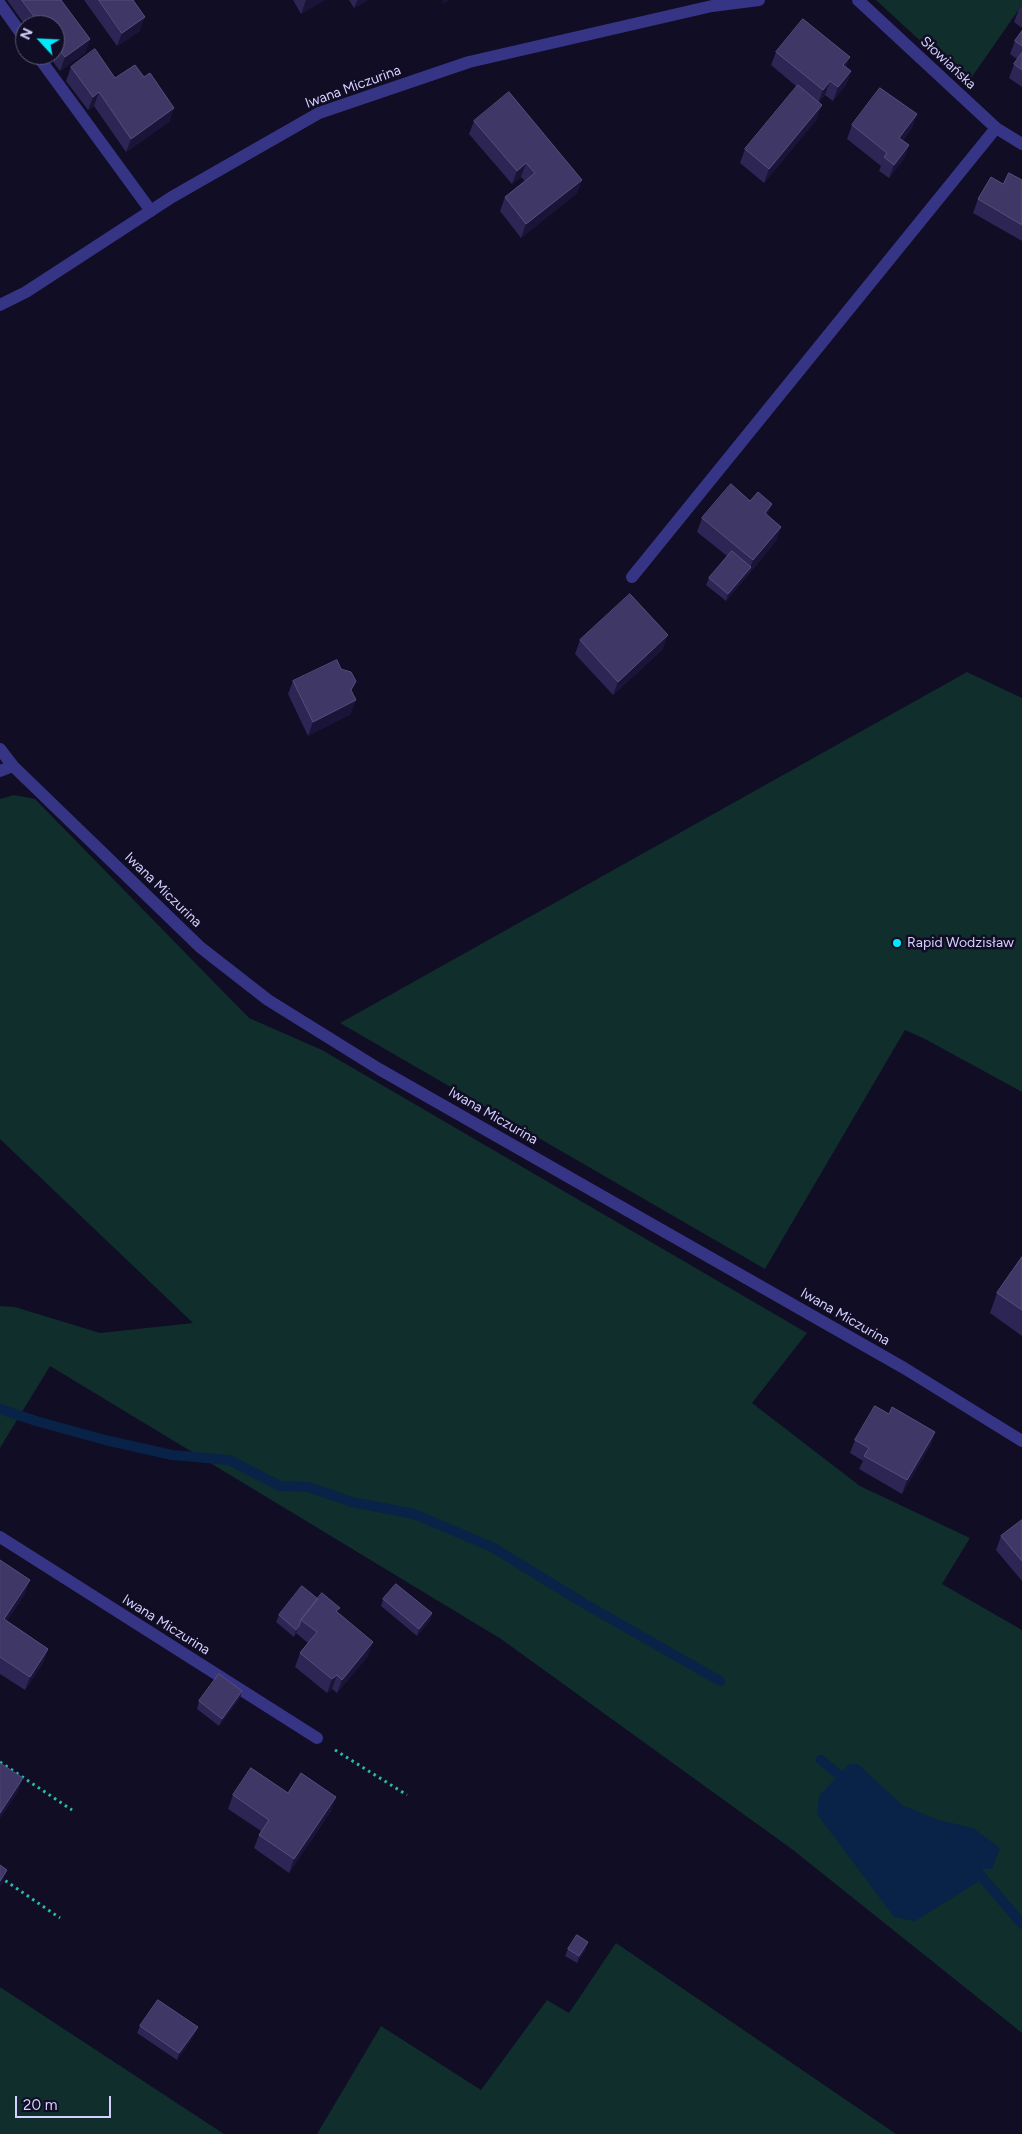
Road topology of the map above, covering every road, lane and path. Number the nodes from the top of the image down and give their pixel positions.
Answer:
1 (758, 0) edge
2 (858, 0) edge
3 (0, 4) edge
4 (15, 25) edge
5 (44, 65) edge
6 (996, 128) junction
7 (1022, 144) edge
8 (151, 211) junction
9 (0, 305) edge
10 (632, 577) dead end
11 (0, 749) edge
12 (13, 766) junction
13 (0, 771) edge
14 (1022, 1441) edge
15 (0, 1537) edge
16 (317, 1738) joint
17 (0, 1762) edge
18 (406, 1795) dead end
19 (72, 1810) dead end
20 (0, 1876) edge
21 (60, 1918) dead end

1 - 8 street, Iwana Miczurina
2 - 6 street, Słowiańska
3 - 4 street
5 - 8 street
6 - 7 street, Słowiańska
6 - 10 street
8 - 9 street, Iwana Miczurina
11 - 12 street, Iwana Miczurina
12 - 13 street
12 - 14 street, Iwana Miczurina
15 - 16 street, Iwana Miczurina
16 - 18 path
17 - 19 path
20 - 21 path

